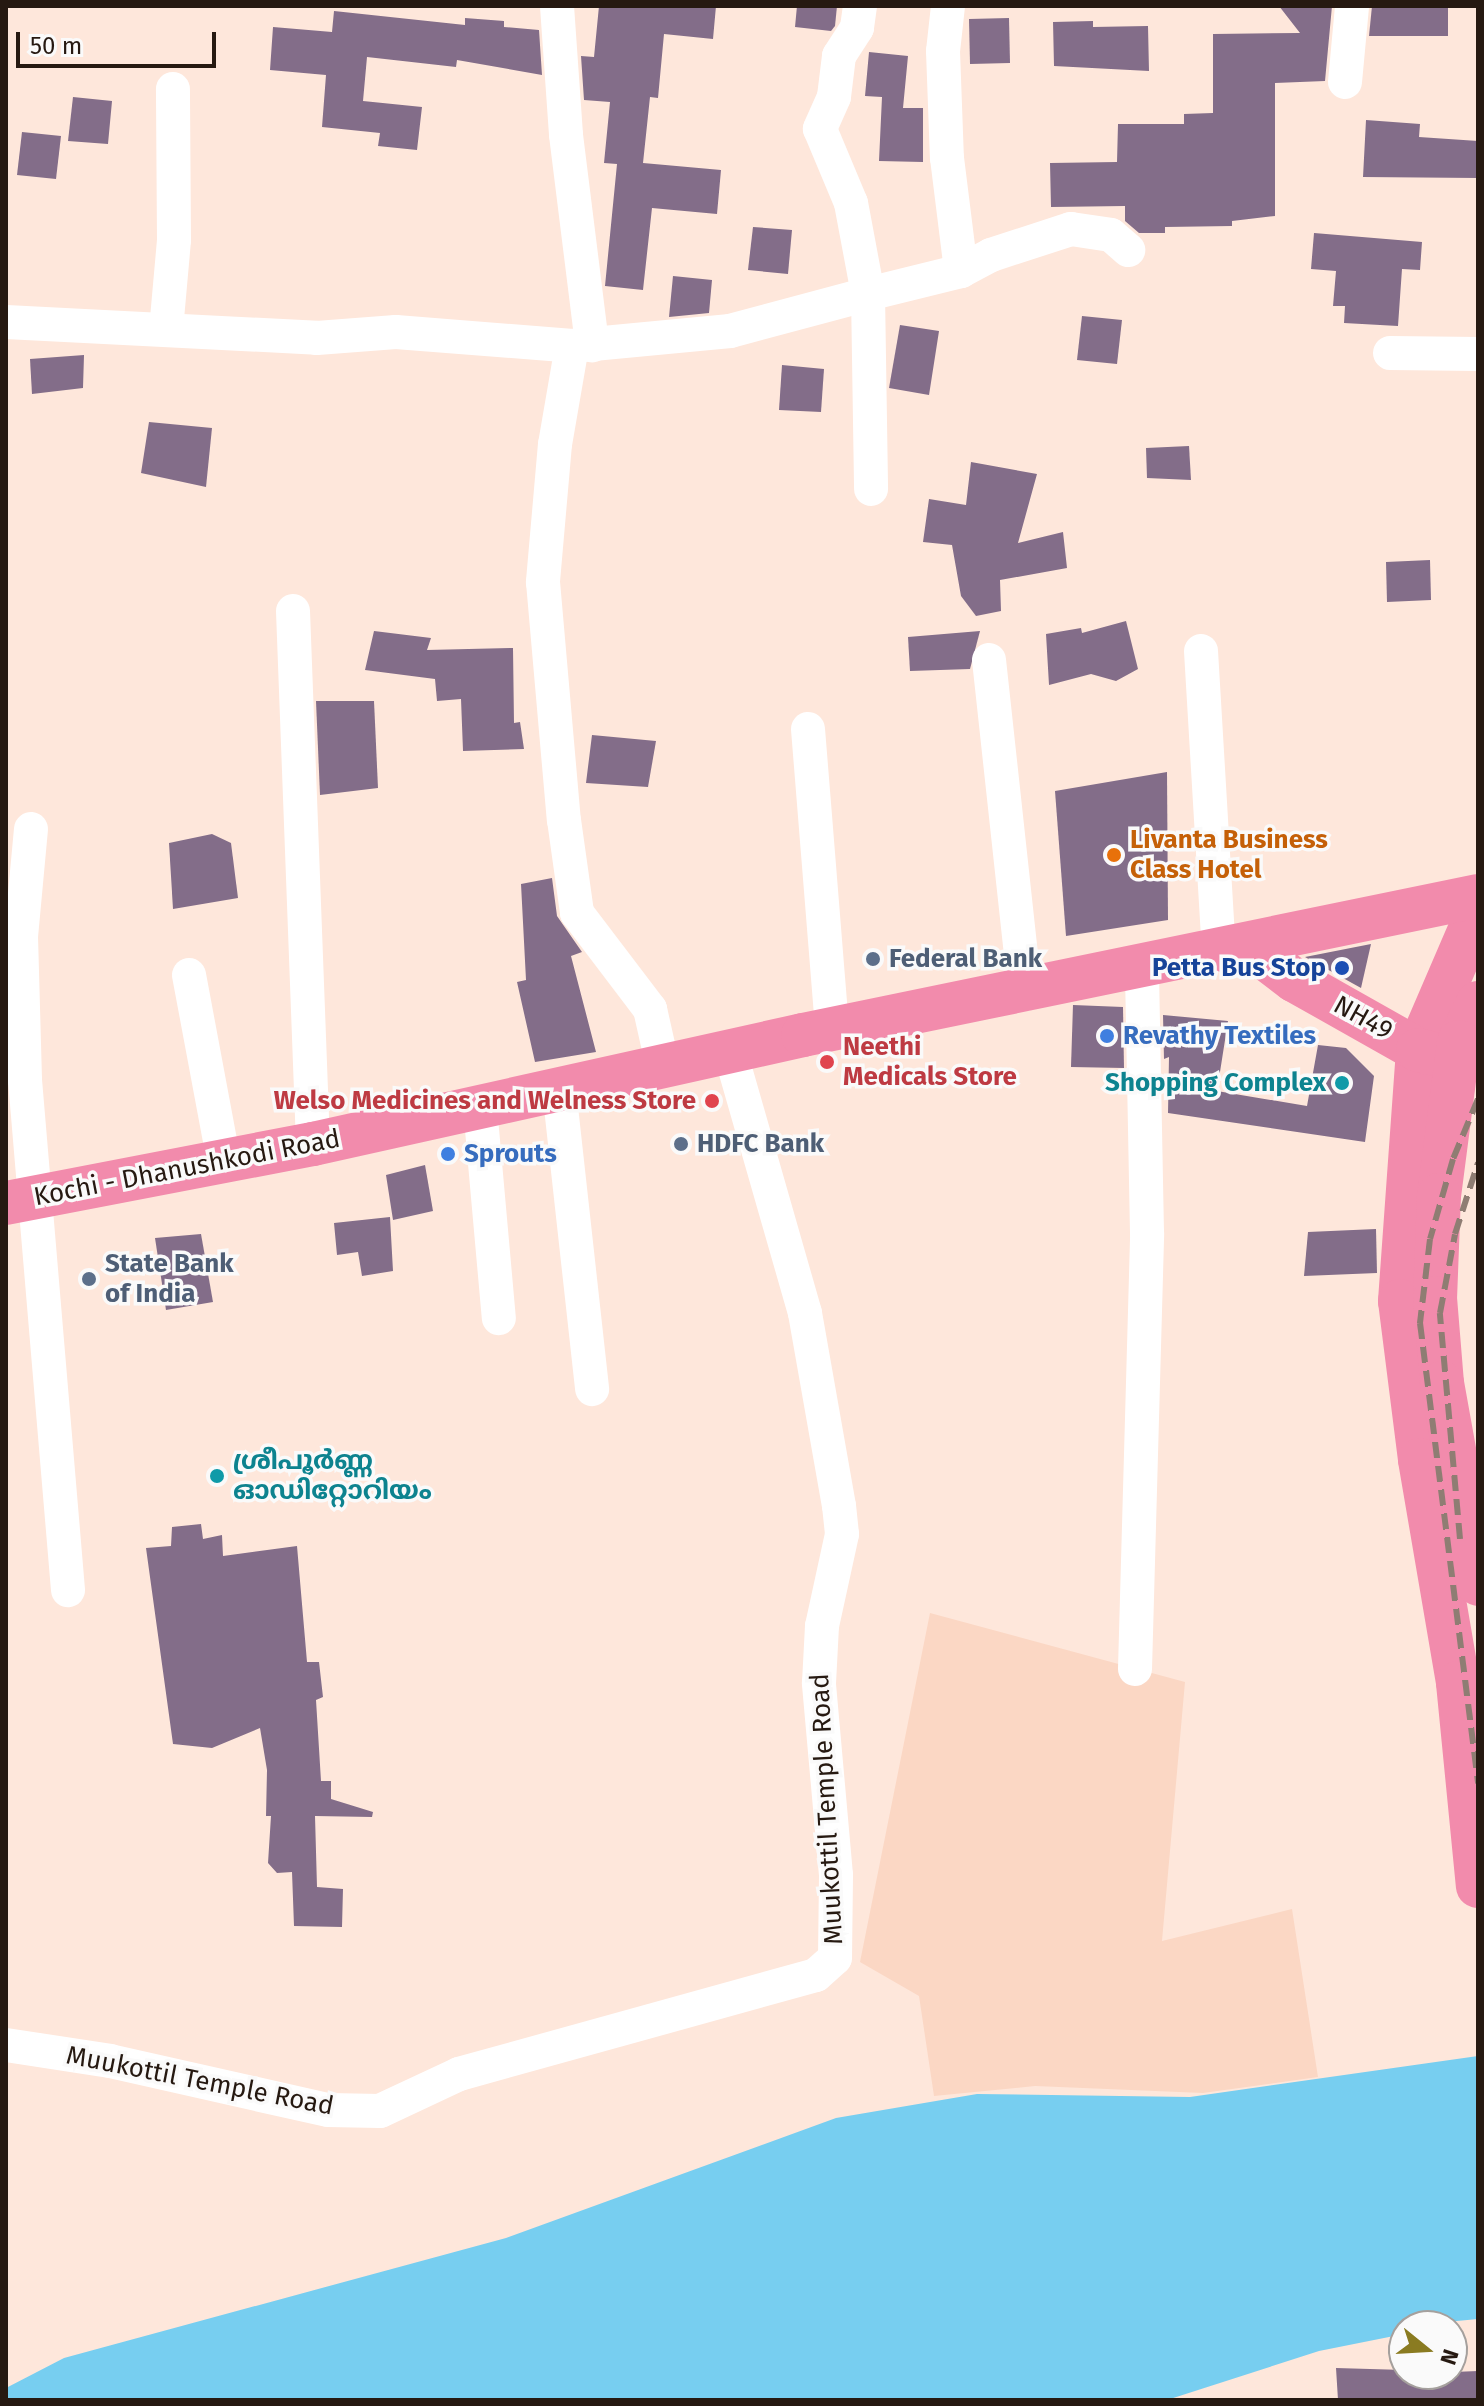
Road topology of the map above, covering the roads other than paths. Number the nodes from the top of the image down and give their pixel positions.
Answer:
1 (557, 6) edge
2 (860, 6) edge
3 (948, 6) edge
4 (1352, 6) edge
5 (1345, 82) dead end
6 (173, 89) dead end
7 (1128, 250) dead end
8 (961, 271) junction
9 (868, 294) junction
10 (6, 322) edge
11 (166, 330) junction
12 (582, 346) junction
13 (1390, 353) dead end
14 (1478, 354) edge
15 (871, 489) dead end
16 (293, 611) dead end
17 (1201, 651) dead end
18 (989, 660) dead end
19 (808, 729) dead end
20 (31, 829) dead end
21 (1478, 896) edge
22 (1478, 911) edge
23 (1247, 954) junction
24 (1142, 968) junction
25 (189, 975) dead end
26 (1025, 994) junction
27 (1478, 1003) edge
28 (832, 1030) junction
29 (730, 1052) junction
30 (663, 1067) junction
31 (1452, 1072) edge
32 (559, 1089) junction
33 (480, 1107) junction
34 (313, 1144) junction
35 (224, 1162) junction
36 (22, 1200) edge
37 (499, 1318) dead end
38 (592, 1389) dead end
39 (1478, 1584) edge
40 (68, 1590) dead end
41 (1135, 1669) dead end
42 (1475, 1812) edge
43 (1478, 1886) edge
44 (6, 2045) edge

1 - 12 street
2 - 9 street
3 - 8 street
4 - 5 street
6 - 11 street
7 - 8 street
8 - 9 street
9 - 12 street
9 - 15 street
10 - 11 street
11 - 12 street
12 - 30 street
13 - 14 street
16 - 34 street
17 - 23 street
18 - 26 street
19 - 28 street
20 - 36 street
21 - 23 highway, Kochi - Dhanushkodi Road
22 - 31 highway
23 - 24 highway, Kochi - Dhanushkodi Road
23 - 31 highway, NH49 / NH49
24 - 26 highway, Kochi - Dhanushkodi Road
24 - 41 street
25 - 35 street
26 - 28 highway, Kochi - Dhanushkodi Road
27 - 31 highway
28 - 29 highway, Kochi - Dhanushkodi Road
29 - 30 highway, Kochi - Dhanushkodi Road
29 - 44 street, Muukottil Temple Road
30 - 32 highway, Kochi - Dhanushkodi Road
31 - 39 highway
31 - 42 highway
32 - 33 highway, Kochi - Dhanushkodi Road
32 - 38 street
33 - 34 highway, Kochi - Dhanushkodi Road
33 - 37 street
34 - 35 highway, Kochi - Dhanushkodi Road
35 - 36 highway, Kochi - Dhanushkodi Road
36 - 40 street
42 - 43 highway

